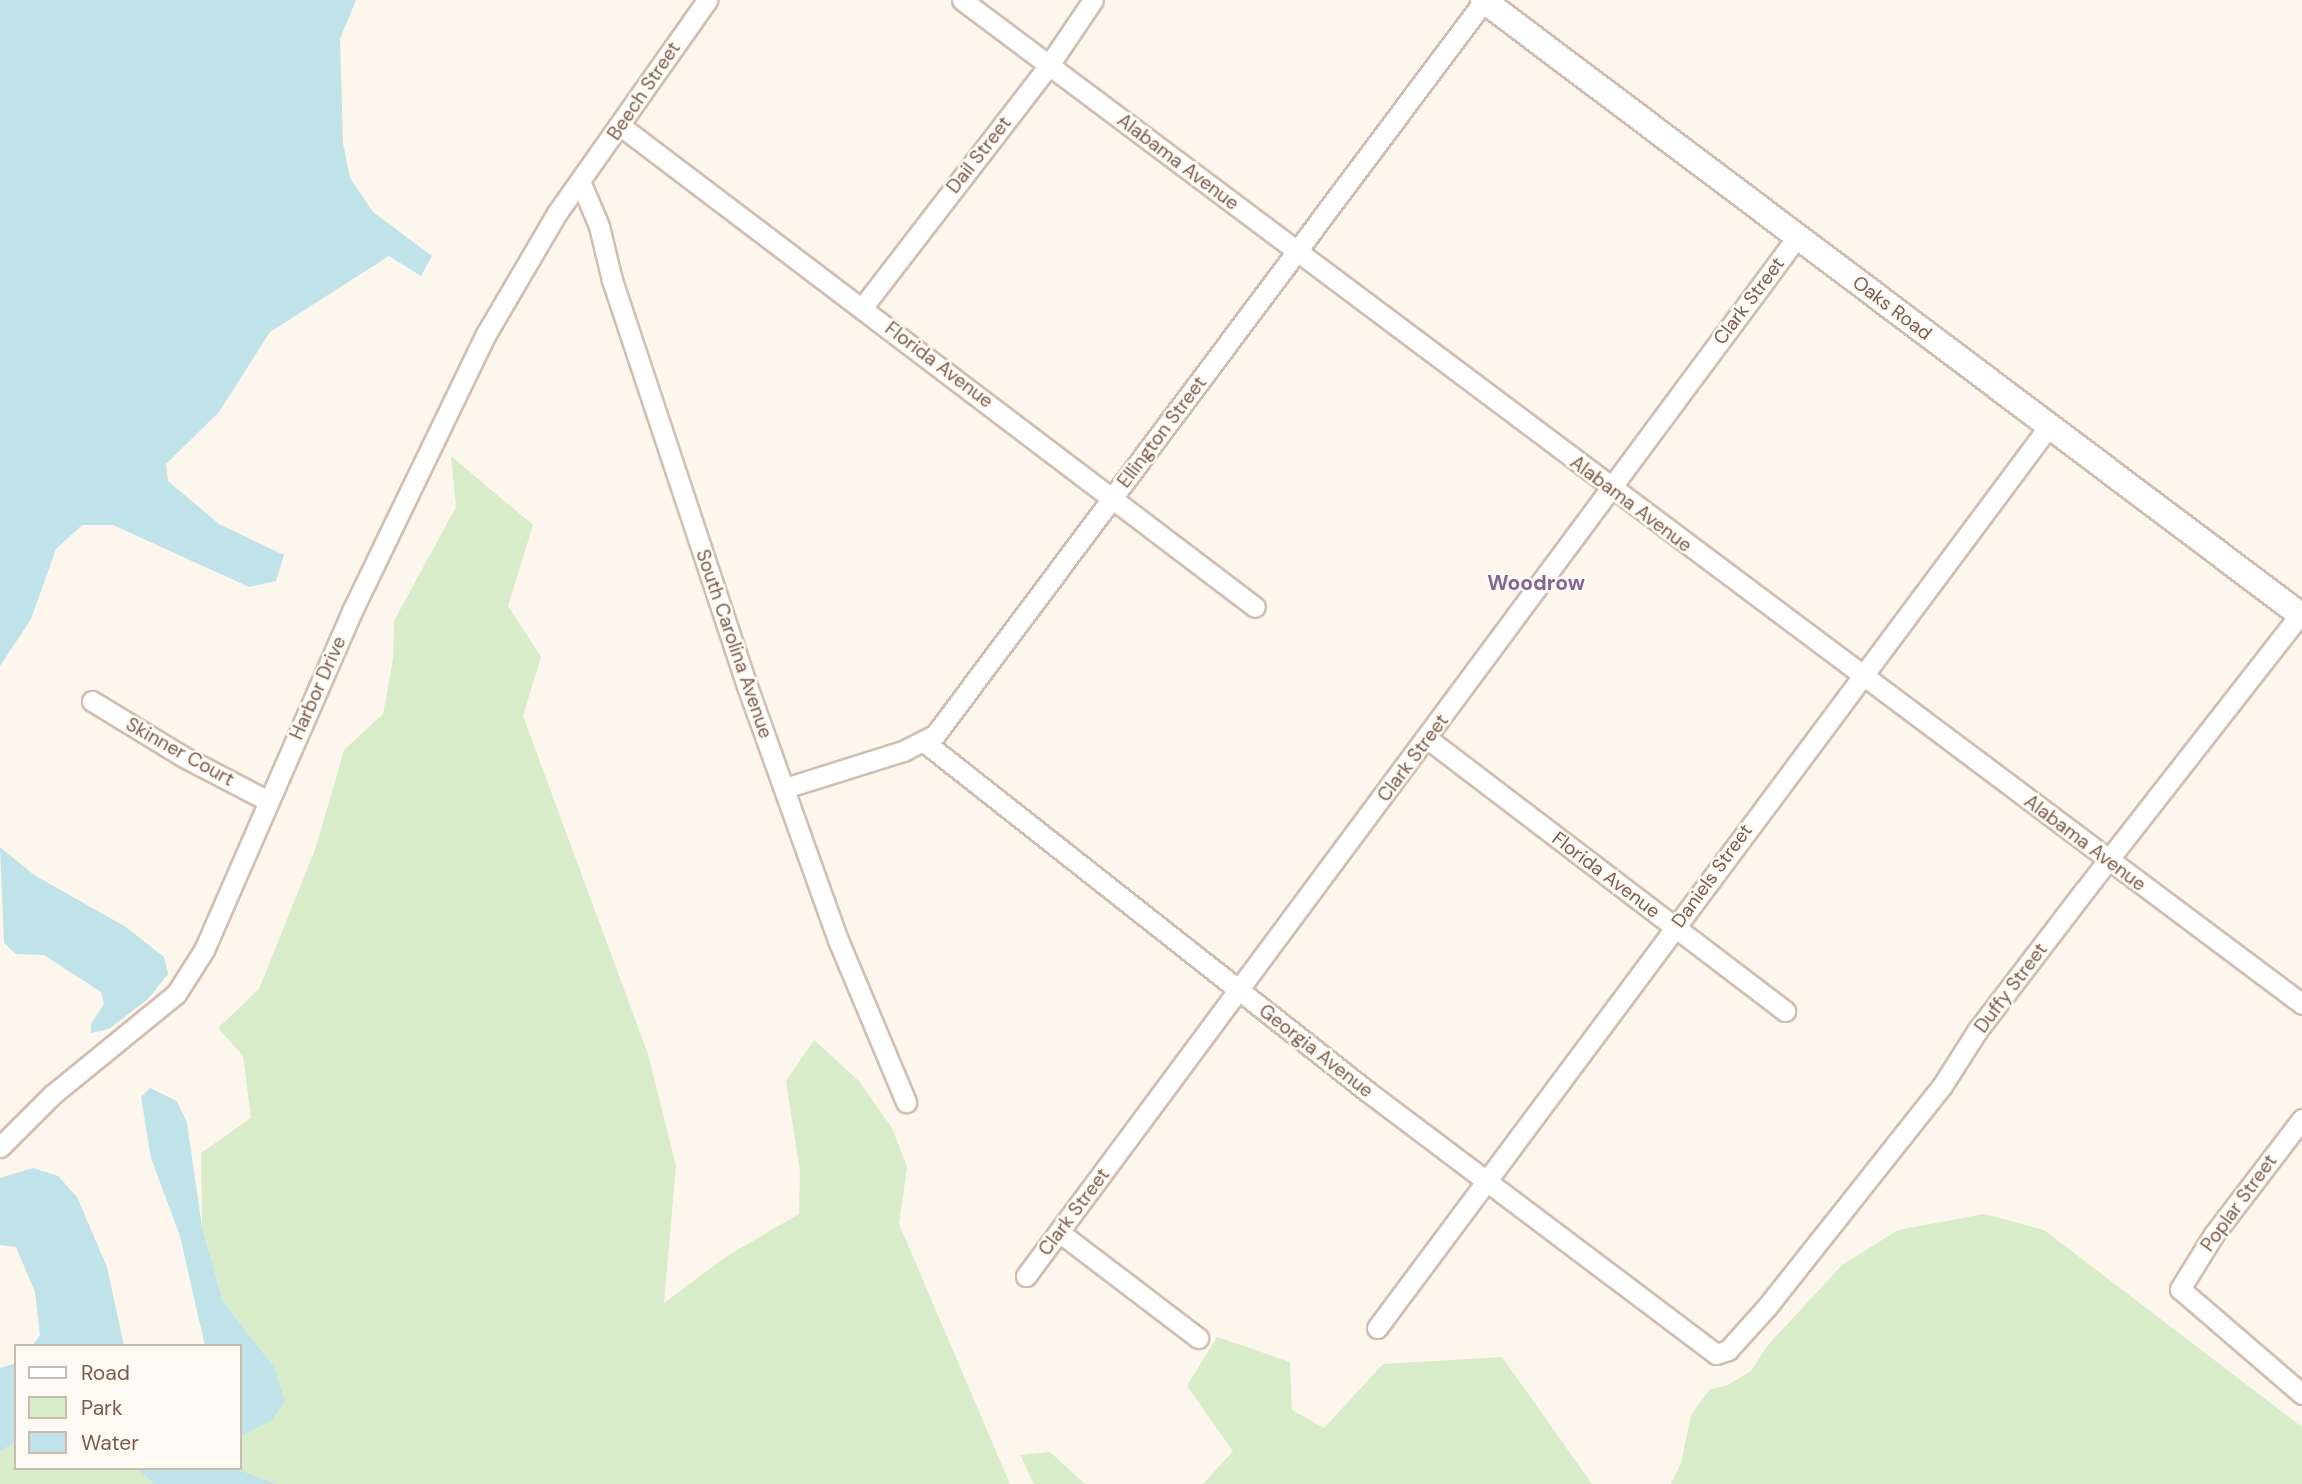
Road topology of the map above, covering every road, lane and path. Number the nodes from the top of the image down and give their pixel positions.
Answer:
1 (707, 0) edge
2 (962, 0) edge
3 (1093, 0) edge
4 (1483, 1) edge
5 (1049, 65) junction
6 (622, 127) junction
7 (580, 181) junction
8 (1797, 237) junction
9 (1296, 252) junction
10 (862, 307) junction
11 (2049, 426) junction
12 (1609, 488) junction
13 (1114, 497) junction
14 (1255, 607) dead end
15 (2301, 616) edge
16 (1862, 675) junction
17 (92, 701) dead end
18 (1428, 739) junction
19 (923, 741) junction
20 (785, 788) junction
21 (268, 801) junction
22 (2108, 860) junction
23 (1675, 927) junction
24 (1240, 991) junction
25 (2302, 1004) edge
26 (1785, 1011) dead end
27 (906, 1101) dead end
28 (2302, 1119) edge
29 (0, 1147) edge
30 (1486, 1181) junction
31 (1059, 1232) junction
32 (1026, 1276) dead end
33 (1377, 1328) dead end
34 (1198, 1338) dead end
35 (1716, 1354) joint
36 (2302, 1394) edge

1 - 6 street, Beech Street
2 - 5 street, Alabama Avenue
3 - 5 street, Dail Street
4 - 8 street, Oaks Road
4 - 9 street, Ellington Street
5 - 9 street, Alabama Avenue
5 - 10 street, Dail Street
6 - 7 street, Beech Street
6 - 10 street, Florida Avenue
7 - 20 street, South Carolina Avenue
7 - 21 street, Harbor Drive
8 - 11 street, Oaks Road
8 - 12 street, Clark Street
9 - 12 street, Alabama Avenue
9 - 13 street, Ellington Street
10 - 13 street, Florida Avenue
11 - 15 street, Oaks Road
11 - 16 street, Daniels Street
12 - 16 street, Alabama Avenue
12 - 18 street, Clark Street
13 - 14 street, Florida Avenue
13 - 19 street, Ellington Street
15 - 22 street, Duffy Street
16 - 22 street, Alabama Avenue
16 - 23 street, Daniels Street
17 - 21 street, Skinner Court
18 - 23 street, Florida Avenue
18 - 24 street, Clark Street
19 - 20 street, Ellington Street
19 - 24 street, Georgia Avenue
20 - 27 street, South Carolina Avenue
21 - 29 street, Harbor Drive
22 - 25 street, Alabama Avenue
22 - 35 street, Duffy Street
23 - 26 street, Florida Avenue
23 - 30 street, Daniels Street
24 - 30 street, Georgia Avenue
24 - 31 street, Clark Street
28 - 36 street, Poplar Street
30 - 33 street, Daniels Street
30 - 35 street, Georgia Avenue
31 - 32 street, Clark Street
31 - 34 street

